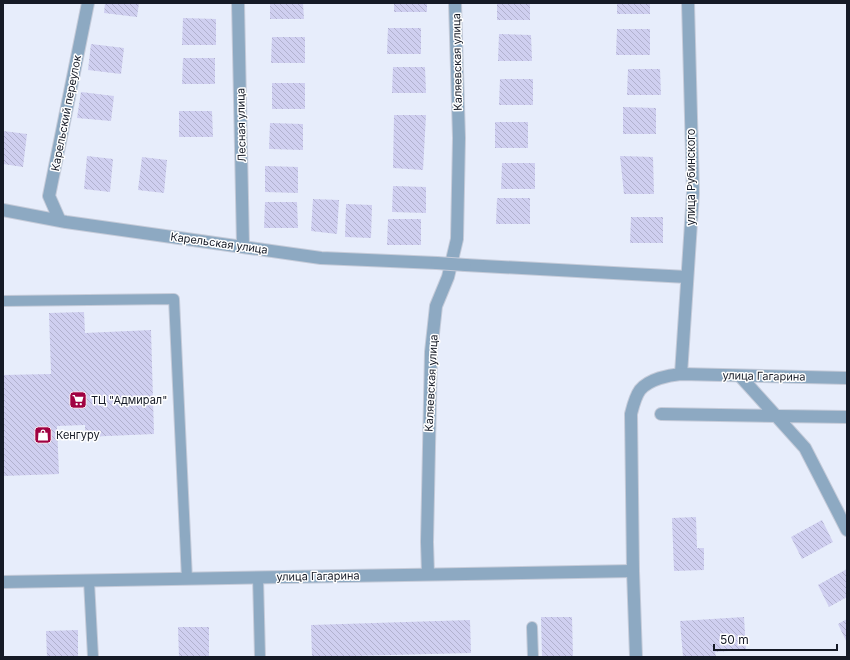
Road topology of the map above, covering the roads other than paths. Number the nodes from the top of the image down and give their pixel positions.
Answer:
1 (88, 3) edge
2 (238, 3) edge
3 (455, 3) edge
4 (688, 3) edge
5 (3, 210) edge
6 (60, 221) junction
7 (243, 246) junction
8 (687, 277) junction
9 (3, 301) edge
10 (681, 374) junction
11 (740, 376) junction
12 (847, 378) edge
13 (661, 414) dead end
14 (775, 416) junction
15 (847, 417) edge
16 (847, 530) edge
17 (633, 571) junction
18 (428, 574) junction
19 (258, 577) junction
20 (186, 579) junction
21 (89, 581) junction
22 (3, 582) edge
23 (532, 627) dead end
24 (93, 657) edge
25 (260, 657) edge
26 (533, 657) edge
27 (636, 657) edge

1 - 6 street, Карельский переулок
2 - 7 street, Лесная улица
3 - 18 street, Каляевская улица
4 - 8 street, улица Рубинского
5 - 6 street, Карельская улица
6 - 7 street, Карельская улица
7 - 8 street, Карельская улица, bridge
8 - 10 street, улица Рубинского
9 - 20 lane
10 - 11 street, улица Гагарина
10 - 17 street, улица Гагарина
11 - 12 street, улица Гагарина
11 - 14 street
13 - 14 street
14 - 15 street
14 - 16 street
17 - 18 street, улица Гагарина
17 - 27 street, улица Гагарина
18 - 19 street, улица Гагарина
19 - 20 street, улица Гагарина
19 - 25 lane
20 - 21 street, улица Гагарина
21 - 22 street, улица Гагарина
21 - 24 lane
23 - 26 lane

